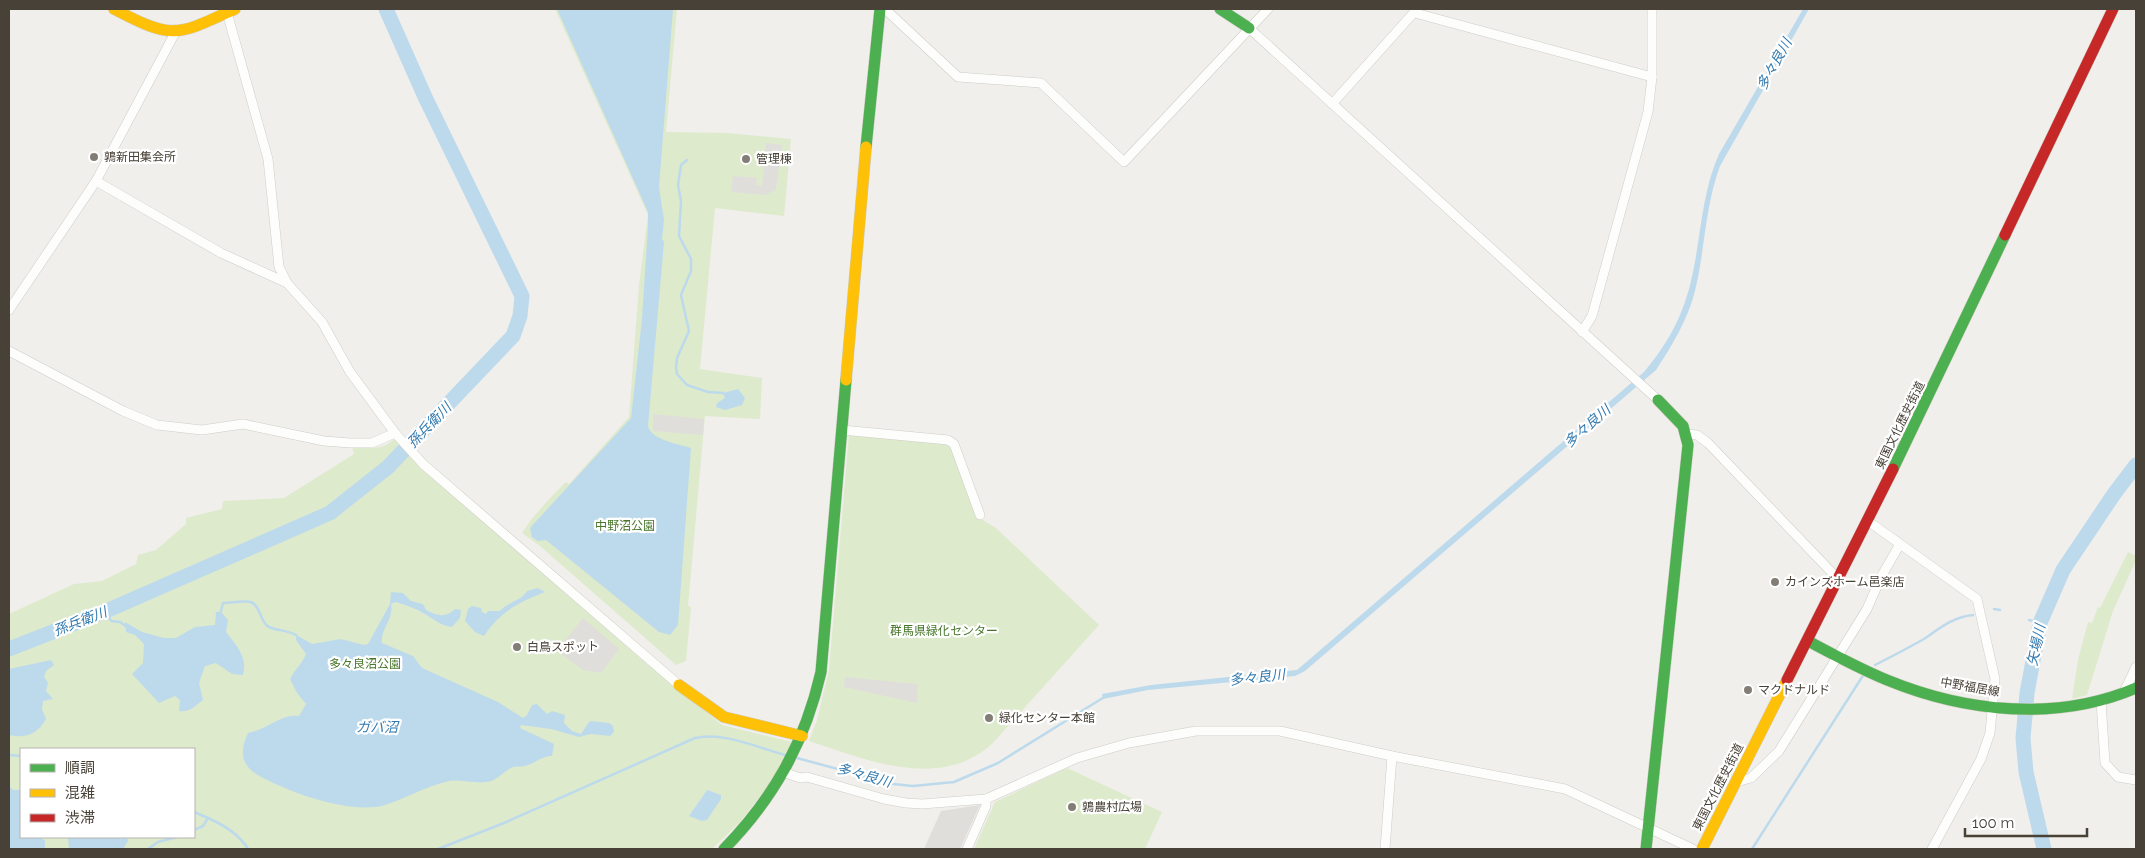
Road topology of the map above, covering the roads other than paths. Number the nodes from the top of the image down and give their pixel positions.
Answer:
1 (114, 9) edge
2 (880, 9) edge
3 (884, 9) edge
4 (1220, 9) edge
5 (1268, 9) edge
6 (1652, 9) edge
7 (2114, 9) edge
8 (229, 10) edge
9 (1416, 11) edge
10 (1249, 28) junction
11 (175, 34) junction
12 (1652, 77) junction
13 (1332, 104) junction
14 (96, 181) junction
15 (287, 283) junction
16 (9, 310) edge
17 (1582, 332) junction
18 (9, 351) edge
19 (1658, 400) joint
20 (842, 430) junction
21 (1687, 434) junction
22 (397, 435) junction
23 (980, 515) dead end
24 (1868, 521) junction
25 (1900, 544) junction
26 (1839, 580) junction
27 (1808, 641) junction
28 (1838, 656) junction
29 (2136, 666) edge
30 (680, 685) joint
31 (2136, 688) edge
32 (2122, 694) junction
33 (2101, 702) junction
34 (1996, 706) junction
35 (800, 741) junction
36 (1392, 756) junction
37 (786, 771) junction
38 (2136, 780) edge
39 (1736, 782) junction
40 (986, 799) junction
41 (1648, 830) junction
42 (724, 849) edge
43 (966, 849) edge
44 (1385, 849) edge
45 (1646, 849) edge
46 (1693, 849) edge
47 (1702, 849) edge
48 (1932, 849) edge

1 - 11 main road
2 - 20 main road
3 - 10 street
4 - 10 main road
5 - 10 street
6 - 12 street
7 - 24 main road, 東国文化歴史街道
8 - 11 main road
8 - 15 street
9 - 12 street
9 - 13 street
10 - 13 street
11 - 14 street
12 - 17 street
13 - 17 street
14 - 15 street
14 - 16 street
15 - 22 street
17 - 19 street
18 - 22 street
19 - 21 main road
20 - 23 street
20 - 35 main road
21 - 26 street
21 - 41 main road
22 - 30 street
24 - 25 street
24 - 26 main road, 東国文化歴史街道
25 - 28 street
25 - 34 street
26 - 27 main road, 東国文化歴史街道
27 - 28 main road, 中野福居線
27 - 39 main road, 東国文化歴史街道
28 - 34 main road, 中野福居線
28 - 39 street
29 - 32 street
30 - 35 main road
31 - 32 main road, 中野福居線
32 - 33 main road, 中野福居線
33 - 34 main road, 中野福居線
33 - 38 street
34 - 48 street
35 - 37 main road
36 - 40 street
36 - 41 street
36 - 44 street
37 - 40 street
37 - 42 main road
39 - 47 main road, 東国文化歴史街道
40 - 43 street
41 - 45 main road
41 - 46 street

